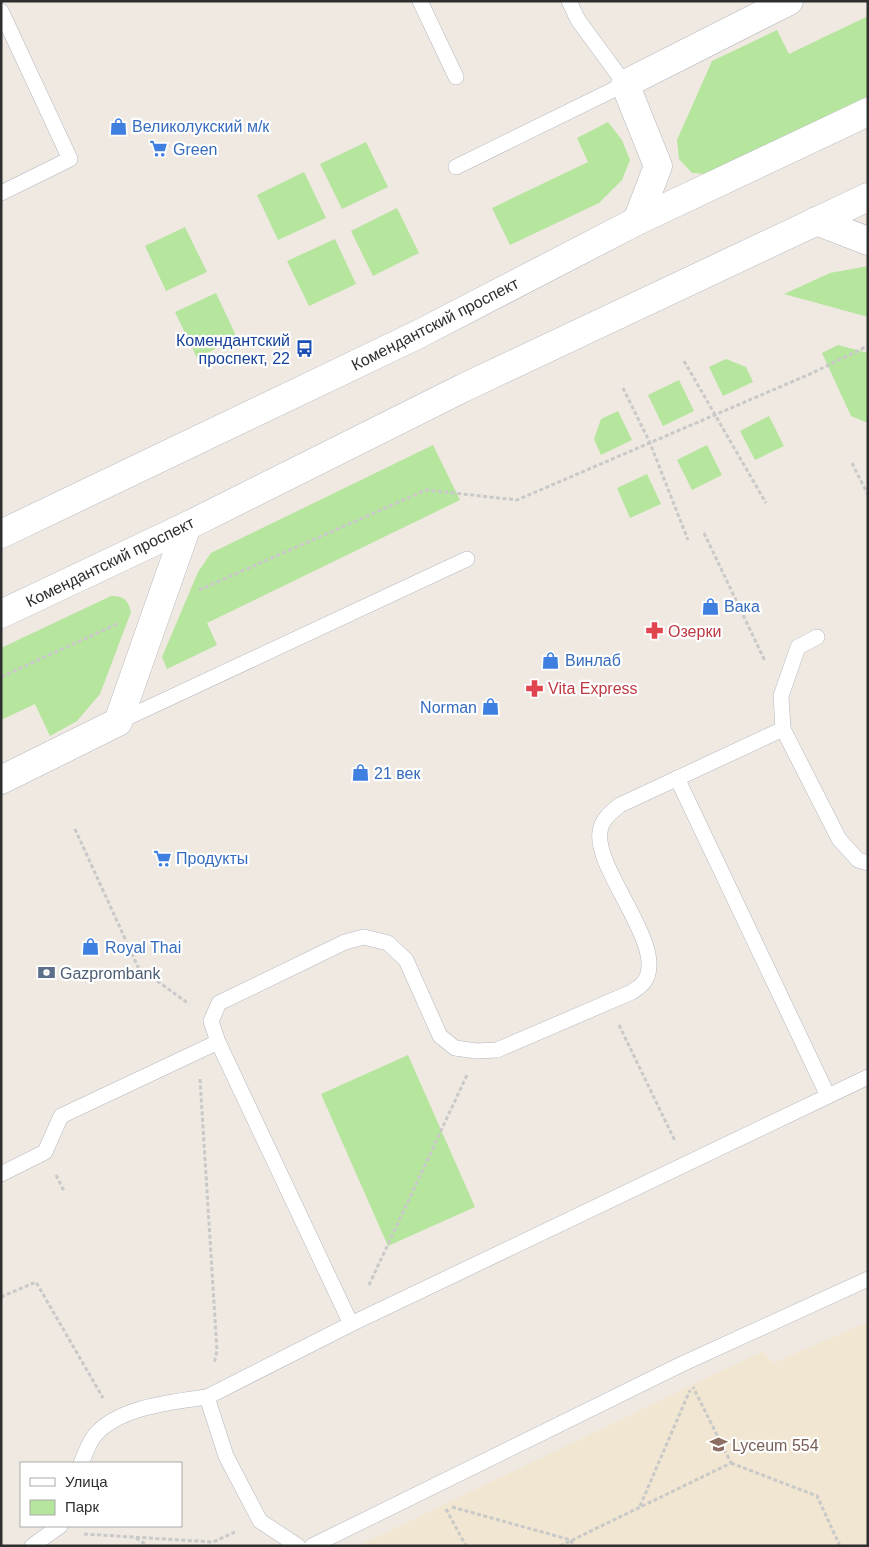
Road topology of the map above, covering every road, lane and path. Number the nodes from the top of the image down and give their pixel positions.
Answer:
1 (420, 1) edge
2 (569, 1) edge
3 (789, 1) edge
4 (1, 11) edge
5 (456, 77) dead end
6 (625, 84) junction
7 (868, 112) edge
8 (456, 167) dead end
9 (1, 193) edge
10 (868, 198) edge
11 (637, 221) junction
12 (816, 222) junction
13 (868, 241) edge
14 (868, 346) edge
15 (684, 360) dead end
16 (623, 388) dead end
17 (714, 415) junction
18 (650, 443) junction
19 (852, 463) dead end
20 (868, 495) edge
21 (766, 503) dead end
22 (187, 526) junction
23 (704, 532) dead end
24 (1, 534) edge
25 (688, 540) dead end
26 (466, 559) dead end
27 (194, 592) dead end
28 (1, 614) edge
29 (120, 622) dead end
30 (818, 637) dead end
31 (1, 677) edge
32 (781, 696) junction
33 (118, 722) junction
34 (783, 729) junction
35 (677, 778) junction
36 (1, 780) edge
37 (75, 829) dead end
38 (868, 863) edge
39 (608, 1002) junction
40 (211, 1021) junction
41 (218, 1042) junction
42 (198, 1050) junction
43 (477, 1051) junction
44 (868, 1077) edge
45 (828, 1096) junction
46 (686, 1164) junction
47 (1, 1174) edge
48 (868, 1279) edge
49 (1, 1297) edge
50 (351, 1324) junction
51 (207, 1397) junction
52 (116, 1420) junction
53 (82, 1462) edge
54 (731, 1463) junction
55 (640, 1507) junction
56 (260, 1521) junction
57 (59, 1527) edge
58 (63, 1527) edge
59 (136, 1538) junction
60 (571, 1540) junction
61 (32, 1546) edge
62 (148, 1546) edge
63 (298, 1546) edge
64 (312, 1546) edge
65 (466, 1546) edge
66 (560, 1546) edge
67 (573, 1546) edge
68 (840, 1546) edge

1 - 5 lane
2 - 6 lane
3 - 6 main road
4 - 9 lane
6 - 8 lane
6 - 11 main road
7 - 11 main road, Комендантский проспект
10 - 12 main road, Комендантский проспект
11 - 24 main road, Комендантский проспект
12 - 13 main road
12 - 22 main road, Комендантский проспект
14 - 17 path
15 - 17 path
16 - 18 path
17 - 18 path
17 - 21 path
18 - 25 path
18 - 27 path
19 - 20 path
22 - 28 main road, Комендантский проспект
22 - 33 main road
23 - 32 path
26 - 33 lane
29 - 31 path
30 - 32 lane
32 - 34 lane
33 - 36 main road
34 - 35 lane
34 - 38 lane
35 - 39 lane
35 - 45 lane
37 - 40 path
39 - 43 lane
39 - 46 path
40 - 41 lane
40 - 43 lane
41 - 42 lane
41 - 50 lane
42 - 47 lane
42 - 51 path
43 - 50 path
44 - 45 lane
45 - 46 lane
46 - 50 lane
48 - 64 lane
49 - 52 path
50 - 51 lane
51 - 52 lane
51 - 56 lane
52 - 53 lane
54 - 55 path
54 - 55 path
54 - 68 path
55 - 60 path
56 - 59 path
56 - 63 lane
57 - 61 lane
58 - 59 path
59 - 62 path
60 - 65 path
60 - 66 path
60 - 67 path

